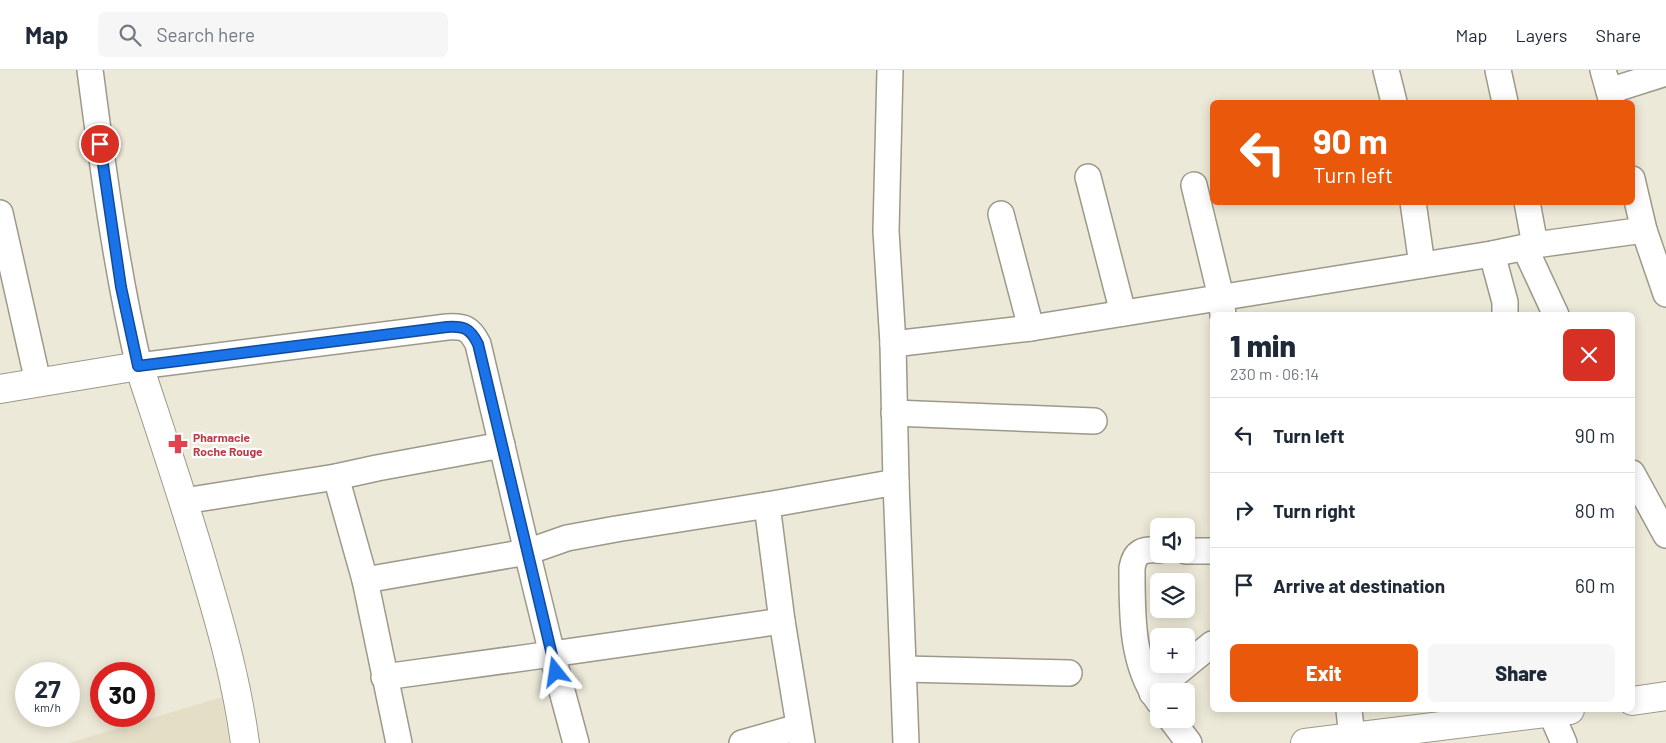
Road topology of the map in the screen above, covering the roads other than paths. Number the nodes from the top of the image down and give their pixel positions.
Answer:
1 (90, 70) edge
2 (890, 70) edge
3 (1386, 70) edge
4 (1498, 70) edge
5 (1666, 73) edge
6 (1608, 88) edge
7 (1394, 100) edge
8 (1505, 100) edge
9 (1088, 177) dead end
10 (1194, 185) dead end
11 (1635, 192) edge
12 (1413, 205) edge
13 (1527, 205) edge
14 (0, 213) edge
15 (1001, 214) dead end
16 (1644, 230) junction
17 (1530, 247) junction
18 (1492, 254) junction
19 (1422, 265) junction
20 (1661, 267) edge
21 (1666, 294) edge
22 (1222, 306) edge
23 (1505, 312) edge
24 (1555, 312) edge
25 (1123, 313) junction
26 (1031, 328) junction
27 (893, 344) junction
28 (138, 366) junction
29 (38, 382) junction
30 (0, 388) edge
31 (894, 413) junction
32 (1094, 420) dead end
33 (502, 445) junction
34 (336, 477) junction
35 (1635, 478) edge
36 (896, 482) junction
37 (184, 501) junction
38 (767, 505) junction
39 (1666, 535) edge
40 (1150, 551) edge
41 (1195, 551) edge
42 (527, 552) junction
43 (1210, 552) edge
44 (365, 580) junction
45 (782, 621) junction
46 (1210, 646) edge
47 (552, 654) junction
48 (904, 669) junction
49 (1069, 673) dead end
50 (384, 677) junction
51 (1170, 683) edge
52 (1150, 687) edge
53 (1666, 696) edge
54 (1635, 701) edge
55 (1349, 712) edge
56 (1554, 712) edge
57 (1560, 712) edge
58 (1178, 728) edge
59 (800, 735) edge
60 (1352, 737) junction
61 (1403, 737) edge
62 (245, 743) edge
63 (399, 743) edge
64 (576, 743) edge
65 (742, 743) edge
66 (906, 743) edge
67 (1189, 743) edge
68 (1305, 743) edge
69 (1564, 743) edge

1 - 28 street
2 - 27 street
3 - 7 street
4 - 8 street
5 - 6 street
9 - 25 street
10 - 22 street
11 - 16 street
12 - 19 street
13 - 17 street
14 - 29 street
15 - 26 street
16 - 17 street
16 - 20 street
17 - 18 street
17 - 24 street
18 - 19 street
18 - 23 street
19 - 22 street
20 - 21 street
22 - 25 street
25 - 26 street
26 - 27 street
27 - 31 street
28 - 29 street
28 - 33 street
28 - 37 street
29 - 30 street
31 - 32 street
31 - 36 street
33 - 34 street
33 - 42 street
34 - 37 street
34 - 44 street
35 - 39 street
36 - 38 street
36 - 48 street
37 - 62 street
38 - 42 street
38 - 45 street
40 - 52 street
41 - 43 street
42 - 44 street
42 - 47 street
44 - 50 street
45 - 47 street
45 - 59 street
46 - 51 street
47 - 50 street
47 - 64 street
48 - 49 street
48 - 66 street
50 - 63 street
53 - 54 street
55 - 60 street
56 - 61 street
57 - 69 street
58 - 67 street
59 - 65 street
60 - 61 street
60 - 68 street

